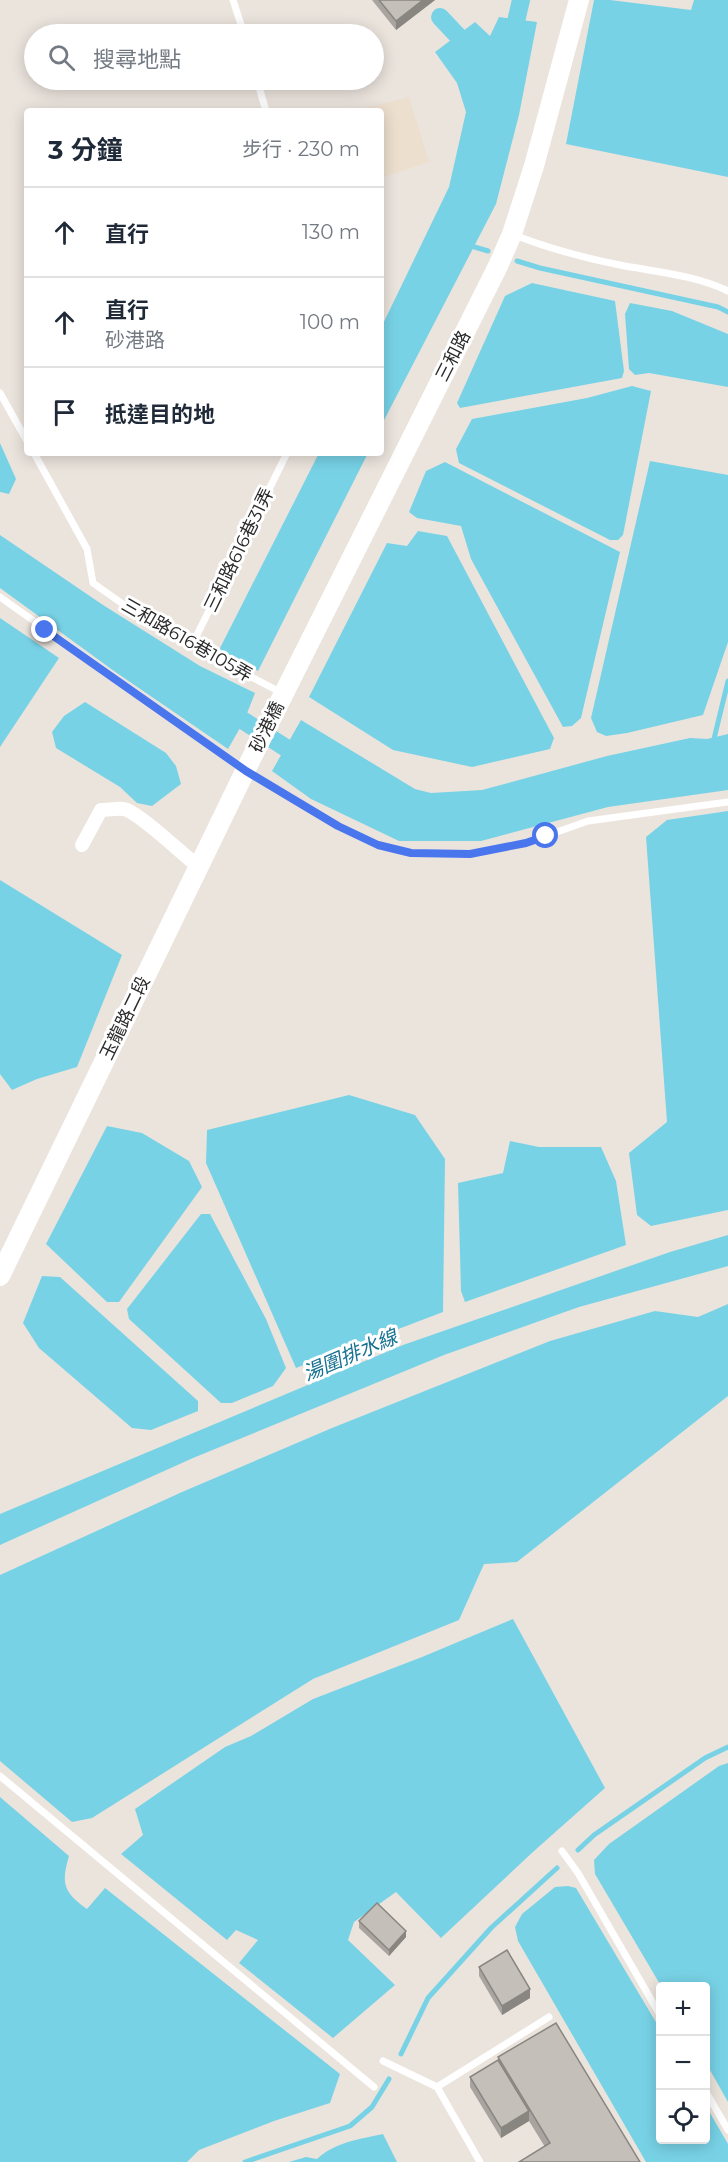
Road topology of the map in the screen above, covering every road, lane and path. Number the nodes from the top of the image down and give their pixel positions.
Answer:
1 (233, 0) edge
2 (579, 0) edge
3 (241, 24) edge
4 (260, 90) edge
5 (265, 108) edge
6 (512, 234) junction
7 (728, 291) edge
8 (0, 393) edge
9 (24, 436) edge
10 (36, 456) edge
11 (286, 456) edge
12 (0, 597) edge
13 (191, 647) junction
14 (283, 694) junction
15 (248, 766) junction
16 (728, 802) edge
17 (82, 845) dead end
18 (199, 867) junction
19 (0, 1276) edge
20 (0, 1776) edge
21 (562, 1851) dead end
22 (656, 2008) edge
23 (549, 2017) dead end
24 (383, 2061) dead end
25 (375, 2087) dead end
26 (437, 2087) junction
27 (710, 2100) edge
28 (728, 2130) edge
29 (480, 2162) edge

1 - 3 lane
2 - 6 main road, 三和路
4 - 5 lane
6 - 7 lane
6 - 14 main road, 三和路
8 - 9 lane
10 - 13 lane, 三和路616巷105弄
11 - 13 lane, 三和路616巷31弄
12 - 15 lane
13 - 14 lane, 三和路616巷105弄
14 - 15 main road, 砂港橋
15 - 16 lane
15 - 18 main road, 玉龍路二段
17 - 18 street
18 - 19 main road, 玉龍路二段
20 - 25 lane
21 - 22 lane
23 - 26 lane
24 - 26 lane
26 - 29 lane
27 - 28 lane

